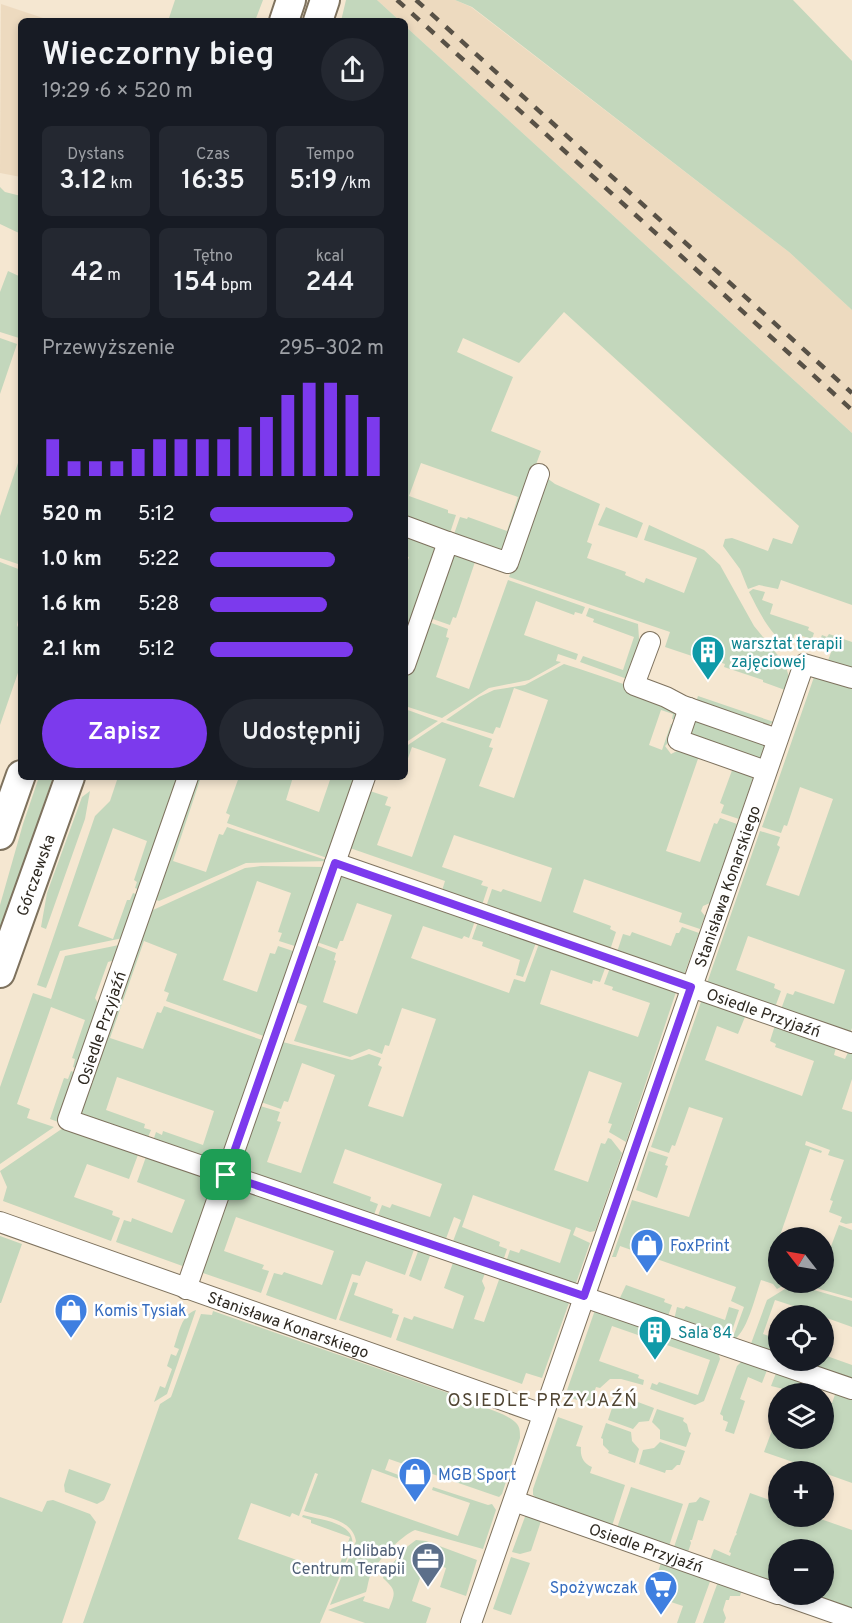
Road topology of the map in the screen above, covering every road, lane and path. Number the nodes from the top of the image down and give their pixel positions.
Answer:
1 (291, 0) edge
2 (325, 0) edge
3 (285, 18) edge
4 (319, 18) edge
5 (539, 474) dead end
6 (408, 527) edge
7 (448, 542) junction
8 (650, 642) dead end
9 (408, 656) edge
10 (852, 678) edge
11 (689, 708) junction
12 (777, 739) junction
13 (766, 771) junction
14 (19, 780) edge
15 (69, 780) edge
16 (187, 780) edge
17 (364, 780) edge
18 (0, 835) edge
19 (335, 863) junction
20 (0, 974) edge
21 (691, 987) junction
22 (852, 1043) edge
23 (226, 1175) junction
24 (0, 1222) edge
25 (186, 1289) junction
26 (584, 1296) junction
27 (852, 1389) edge
28 (542, 1414) junction
29 (514, 1501) junction
30 (768, 1590) edge
31 (812, 1605) edge
32 (852, 1619) edge
33 (471, 1623) edge

1 - 3 main road
2 - 4 main road
5 - 7 street
6 - 7 street
7 - 9 street
8 - 11 street
10 - 12 street, Stanisława Konarskiego
11 - 12 street
11 - 13 street
12 - 13 street, Stanisława Konarskiego
13 - 21 street, Stanisława Konarskiego
14 - 18 main road
15 - 20 main road, Górczewska
16 - 23 street, Osiedle Przyjaźń
17 - 19 street
19 - 21 street, Osiedle Przyjaźń
19 - 23 street
21 - 22 street, Osiedle Przyjaźń
21 - 26 street, Stanisława Konarskiego
23 - 25 street
23 - 26 street, Osiedle Przyjaźń
24 - 25 street, Stanisława Konarskiego
25 - 28 street, Stanisława Konarskiego
26 - 27 street, Osiedle Przyjaźń
26 - 28 street, Stanisława Konarskiego
28 - 29 street, Stanisława Konarskiego
29 - 30 street, Osiedle Przyjaźń
29 - 33 street, Stanisława Konarskiego
31 - 32 street, Osiedle Przyjaźń

